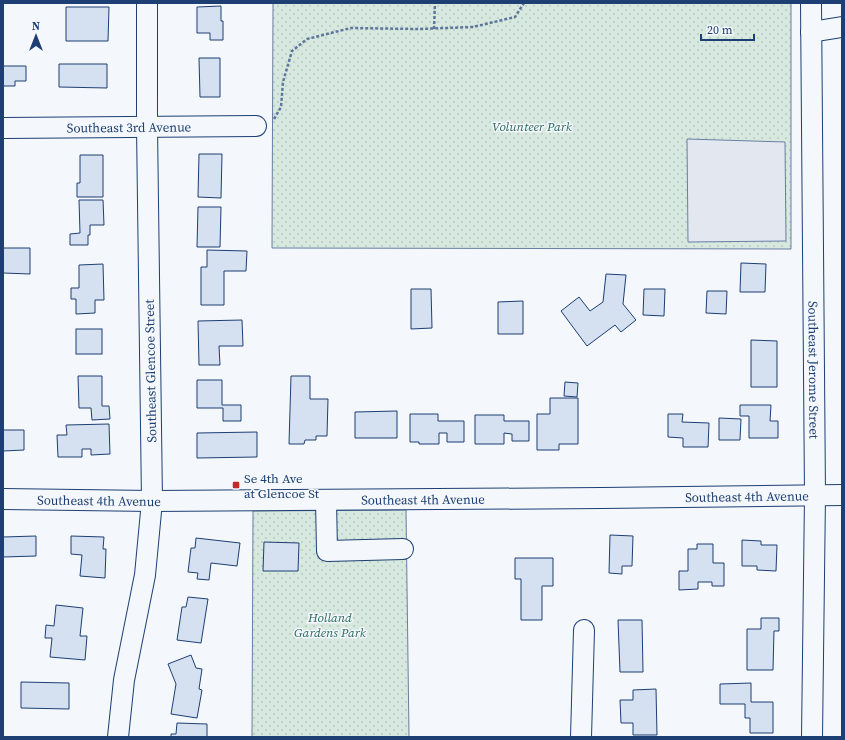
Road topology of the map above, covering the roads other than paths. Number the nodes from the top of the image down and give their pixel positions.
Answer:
1 (147, 3) edge
2 (811, 3) edge
3 (842, 27) edge
4 (811, 32) junction
5 (256, 126) road end
6 (147, 127) junction
7 (3, 128) edge
8 (815, 495) junction
9 (842, 495) edge
10 (3, 499) edge
11 (326, 500) junction
12 (152, 501) junction
13 (403, 549) dead end
14 (584, 630) dead end
15 (118, 737) edge
16 (581, 737) edge
17 (812, 737) edge

1 - 6 street, Southeast Glencoe Street
2 - 4 street, Southeast Jerome Street
3 - 4 street
4 - 8 street, Southeast Jerome Street
5 - 6 street, Southeast 3rd Avenue
6 - 7 street, Southeast 3rd Avenue
6 - 12 street, Southeast Glencoe Street
8 - 9 street, Southeast 4th Avenue
8 - 11 street, Southeast 4th Avenue
8 - 17 street, Southeast Jerome Street
10 - 12 street, Southeast 4th Avenue
11 - 12 street, Southeast 4th Avenue
11 - 13 street
12 - 15 street, Southeast Glencoe Street
14 - 16 street

